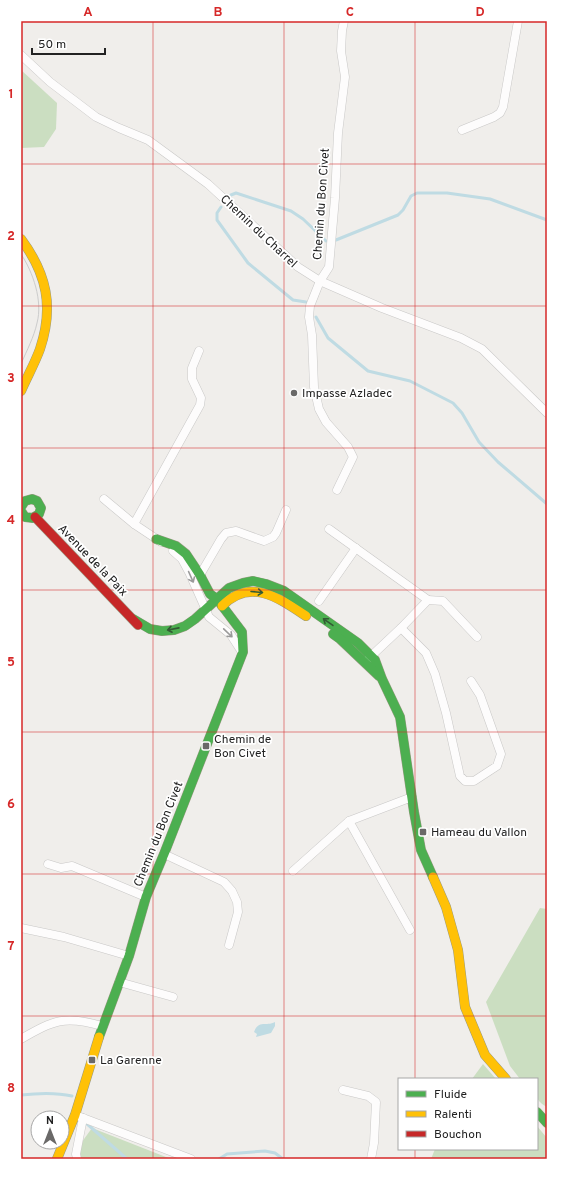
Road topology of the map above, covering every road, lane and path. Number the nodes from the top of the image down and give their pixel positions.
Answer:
1 (344, 21) edge
2 (518, 21) edge
3 (21, 55) edge
4 (462, 130) dead end
5 (21, 239) edge
6 (320, 281) junction
7 (199, 351) dead end
8 (21, 391) edge
9 (547, 413) edge
10 (337, 490) dead end
11 (104, 499) dead end
12 (22, 501) edge
13 (286, 510) dead end
14 (21, 511) edge
15 (35, 518) junction
16 (134, 524) junction
17 (329, 529) dead end
18 (156, 539) junction
19 (356, 548) junction
20 (200, 575) junction
21 (428, 600) junction
22 (319, 601) dead end
23 (213, 608) junction
24 (401, 628) junction
25 (476, 636) dead end
26 (242, 652) junction
27 (367, 659) junction
28 (471, 681) dead end
29 (412, 797) junction
30 (349, 821) junction
31 (164, 854) junction
32 (48, 864) dead end
33 (293, 871) dead end
34 (146, 897) junction
35 (21, 928) edge
36 (410, 930) dead end
37 (228, 945) dead end
38 (129, 956) junction
39 (119, 982) junction
40 (173, 997) dead end
41 (102, 1026) junction
42 (21, 1039) edge
43 (505, 1078) edge
44 (343, 1090) dead end
45 (538, 1113) edge
46 (79, 1116) junction
47 (547, 1123) edge
48 (57, 1159) edge
49 (77, 1159) edge
50 (191, 1159) edge
51 (371, 1159) edge

1 - 6 street, Chemin du Bon Civet
2 - 4 street
3 - 6 street, Chemin du Charrel
5 - 8 street
6 - 9 street, Chemin du Charrel
6 - 10 street, Chemin du Bon Civet
7 - 16 street
11 - 16 street
12 - 15 street
13 - 20 street
14 - 15 street, Avenue de la Paix
15 - 23 street, Avenue de la Paix
16 - 18 street
17 - 19 street
18 - 20 street, Chemin du Bon Civet
18 -> 23 street
19 - 21 street
19 - 22 street
20 - 23 street, Chemin du Bon Civet
21 - 24 street
21 - 25 street
23 -> 26 street
23 - 26 street, Chemin du Bon Civet
23 -> 27 street
27 -> 23 street
24 - 27 street
24 - 28 street
26 - 31 street, Chemin du Bon Civet
27 - 29 street
29 - 30 street
29 - 43 street
30 - 33 street
30 - 36 street
31 - 34 street, Chemin du Bon Civet
31 - 37 street
32 - 34 street
34 - 38 street, Chemin du Bon Civet
35 - 38 street
38 - 39 street, Chemin du Bon Civet
39 - 40 street
39 - 41 street, Chemin du Bon Civet
41 - 42 street
41 - 46 street, Chemin du Bon Civet
44 - 51 street
45 - 47 street
46 - 48 street
46 - 49 street
46 - 50 street

